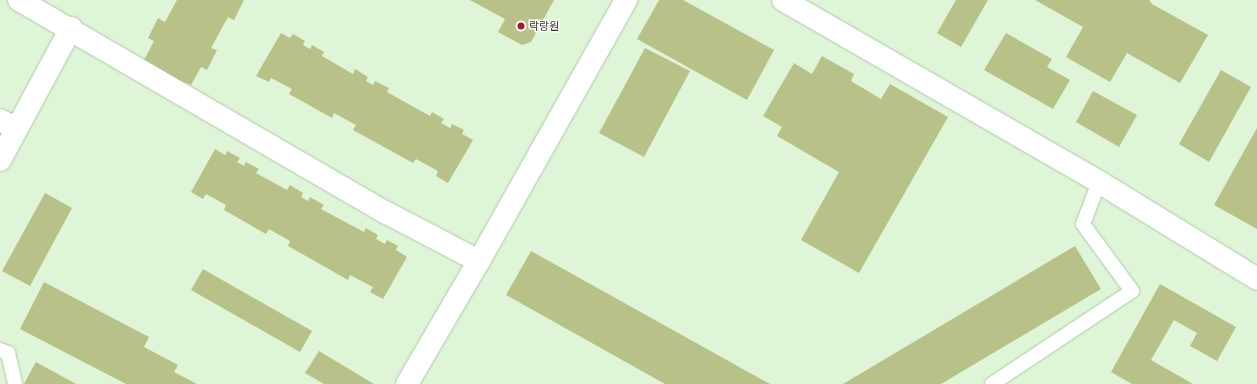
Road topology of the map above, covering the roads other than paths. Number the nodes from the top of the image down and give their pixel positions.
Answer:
1 (19, 0) edge
2 (626, 0) edge
3 (783, 0) edge
4 (70, 28) junction
5 (8, 125) edge
6 (0, 160) edge
7 (1099, 182) junction
8 (480, 261) junction
9 (1257, 279) edge
10 (0, 350) edge
11 (15, 384) edge
12 (407, 384) edge
13 (992, 384) edge

1 - 4 street
2 - 8 street
3 - 7 street
4 - 5 street
4 - 8 street
5 - 6 street
7 - 9 street
7 - 13 lane
8 - 12 street
10 - 11 lane

